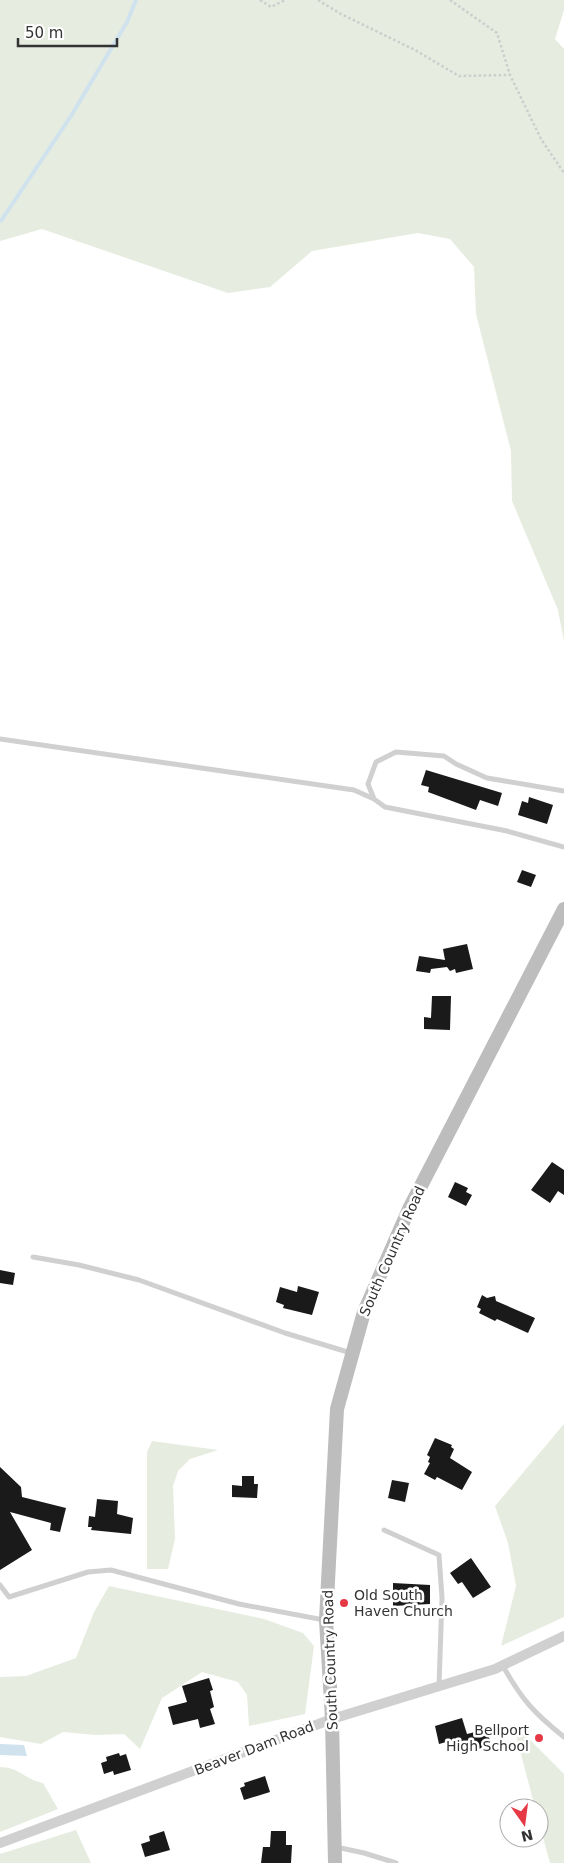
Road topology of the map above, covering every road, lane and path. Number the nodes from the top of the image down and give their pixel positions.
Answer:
1 (260, 0) edge
2 (285, 0) edge
3 (318, 0) edge
4 (450, 0) edge
5 (510, 74) junction
6 (564, 174) edge
7 (0, 739) edge
8 (564, 791) edge
9 (374, 799) junction
10 (564, 847) edge
11 (564, 909) edge
12 (560, 926) edge
13 (33, 1257) dead end
14 (352, 1354) junction
15 (384, 1530) dead end
16 (0, 1585) edge
17 (326, 1620) junction
18 (564, 1636) edge
19 (502, 1666) junction
20 (439, 1686) junction
21 (332, 1719) junction
22 (564, 1737) edge
23 (0, 1843) edge
24 (335, 1847) junction
25 (335, 1863) edge
26 (396, 1863) edge

1 - 2 path
3 - 5 path
4 - 5 path
5 - 6 path
7 - 9 lane
8 - 9 lane
9 - 10 lane
11 - 12 main road, South Country Road
12 - 14 main road, South Country Road
13 - 14 lane
14 - 17 main road, South Country Road
15 - 20 lane
16 - 17 lane
17 - 21 main road, South Country Road
18 - 19 street, Beaver Dam Road
19 - 20 street, Beaver Dam Road
19 - 22 lane
20 - 21 street, Beaver Dam Road
21 - 23 street, Beaver Dam Road
21 - 24 main road, South Country Road
24 - 25 main road, South Country Road
24 - 26 lane

